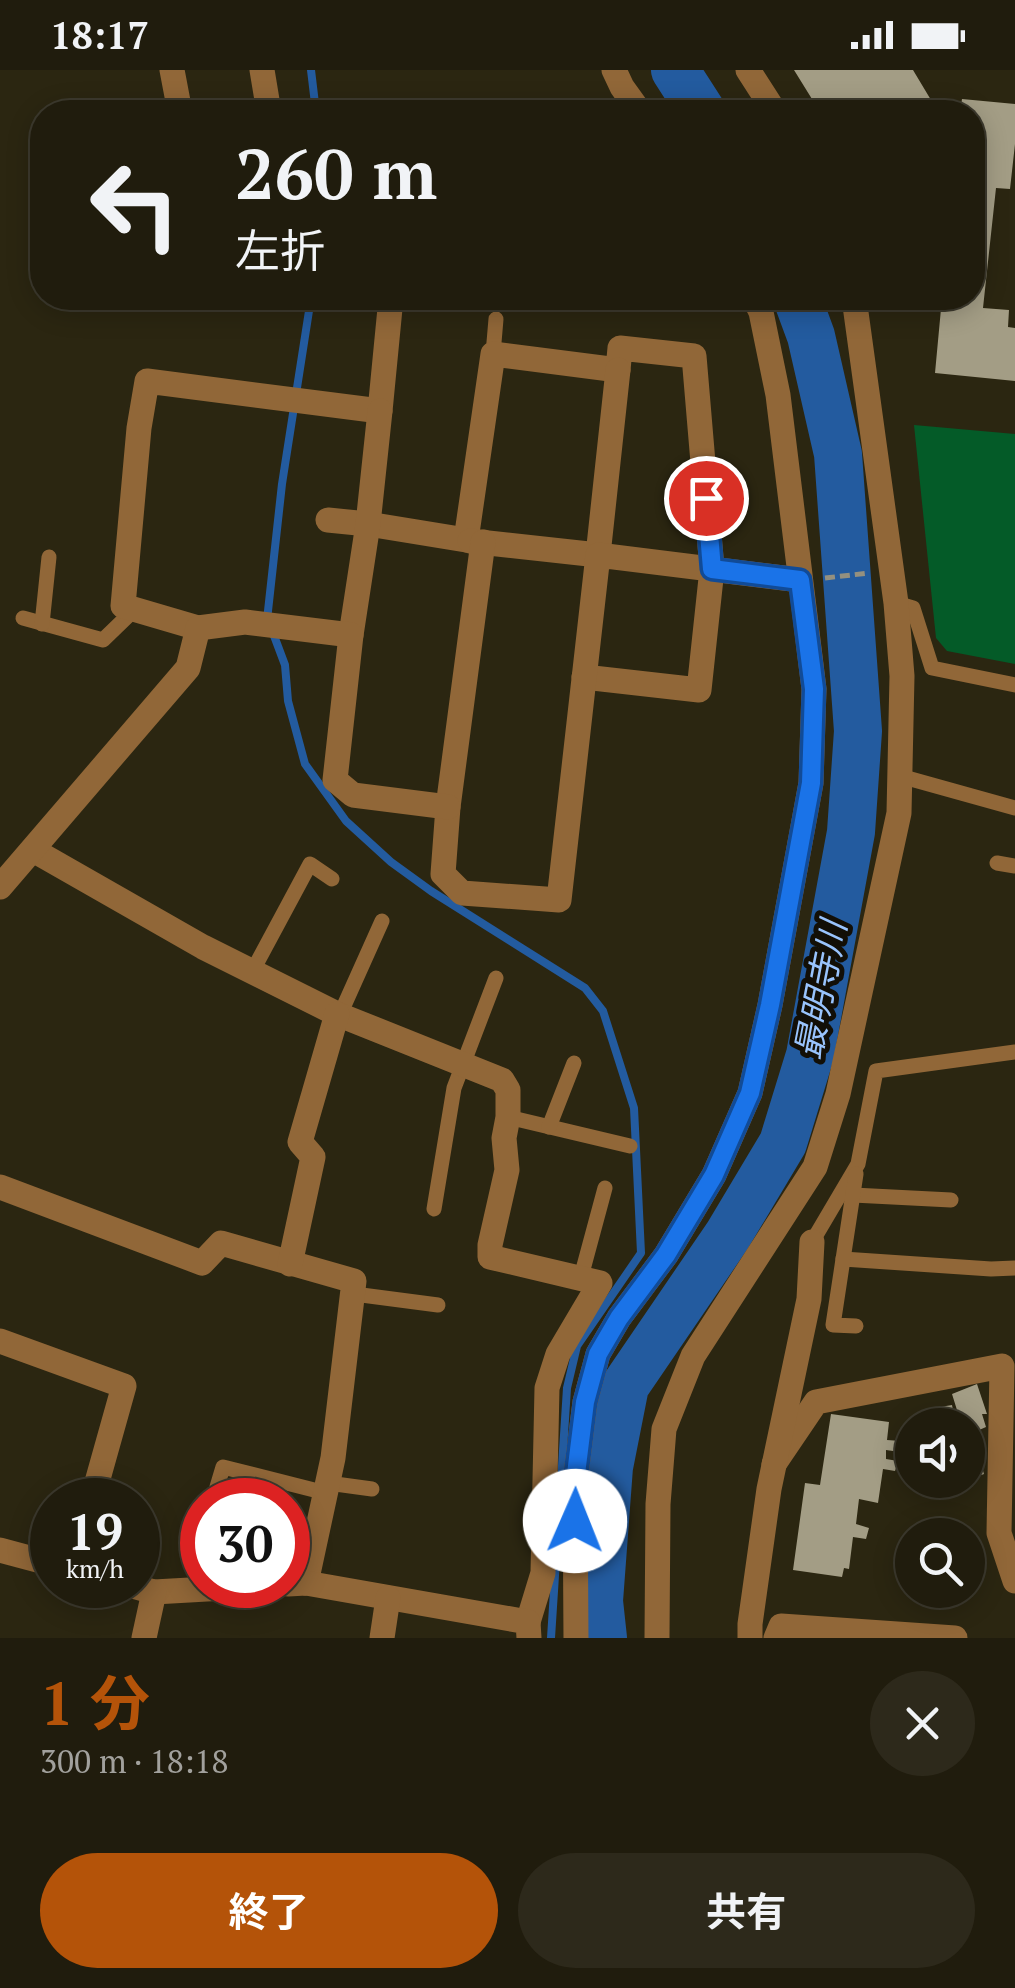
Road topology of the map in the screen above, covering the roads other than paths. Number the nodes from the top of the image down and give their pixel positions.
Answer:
1 (172, 70) edge
2 (262, 70) edge
3 (614, 70) edge
4 (748, 70) edge
5 (178, 100) edge
6 (268, 100) edge
7 (632, 100) edge
8 (767, 100) edge
9 (390, 310) edge
10 (760, 310) edge
11 (856, 310) edge
12 (496, 319) dead end
13 (492, 354) junction
14 (618, 370) junction
15 (380, 411) junction
16 (328, 520) dead end
17 (368, 524) junction
18 (474, 541) junction
19 (598, 554) junction
20 (49, 556) dead end
21 (712, 569) junction
22 (806, 580) junction
23 (896, 603) junction
24 (134, 610) junction
25 (23, 618) dead end
26 (42, 624) junction
27 (198, 628) junction
28 (351, 635) junction
29 (584, 678) junction
30 (1015, 685) edge
31 (900, 776) junction
32 (448, 807) junction
33 (1015, 808) edge
34 (33, 850) junction
35 (996, 864) dead end
36 (1015, 866) edge
37 (332, 879) dead end
38 (0, 887) edge
39 (382, 921) dead end
40 (252, 972) junction
41 (496, 978) dead end
42 (337, 1014) junction
43 (1015, 1052) edge
44 (574, 1063) dead end
45 (462, 1065) junction
46 (508, 1117) junction
47 (549, 1127) junction
48 (630, 1146) dead end
49 (858, 1164) junction
50 (0, 1186) edge
51 (604, 1188) dead end
52 (853, 1195) junction
53 (951, 1200) dead end
54 (434, 1209) dead end
55 (812, 1242) joint
56 (843, 1259) junction
57 (290, 1264) junction
58 (1015, 1268) edge
59 (581, 1277) junction
60 (354, 1294) junction
61 (438, 1304) dead end
62 (856, 1326) dead end
63 (0, 1342) edge
64 (774, 1464) junction
65 (98, 1478) edge
66 (220, 1478) edge
67 (277, 1478) edge
68 (310, 1485) edge
69 (327, 1488) junction
70 (372, 1490) dead end
71 (310, 1541) edge
72 (0, 1550) edge
73 (30, 1558) edge
74 (1015, 1580) edge
75 (310, 1586) edge
76 (388, 1598) junction
77 (143, 1608) edge
78 (528, 1630) edge
79 (900, 1636) edge
80 (144, 1638) edge
81 (382, 1638) edge
82 (576, 1638) edge
83 (657, 1638) edge
84 (750, 1638) edge
85 (776, 1638) edge
86 (956, 1638) edge

1 - 5 street
2 - 6 street
3 - 7 street
4 - 8 street
9 - 15 street
10 - 22 street
11 - 23 street
12 - 13 lane
13 - 14 street
13 - 18 street
14 - 19 street
14 - 21 street
15 - 17 street
15 - 24 street
16 - 17 street
17 - 18 street
17 - 28 street
18 - 19 street
18 - 32 street
19 - 21 street
19 - 29 street
20 - 26 lane
21 - 22 street
21 - 29 street
22 - 82 street
23 - 30 lane
23 - 31 street
24 - 26 lane
24 - 27 street
25 - 26 lane
27 - 28 street
27 - 34 street
28 - 32 street
29 - 32 street
31 - 33 lane
31 - 83 street
34 - 38 street
34 - 40 street
35 - 36 lane
37 - 40 lane
39 - 42 lane
40 - 42 street
41 - 45 lane
42 - 45 street
42 - 57 street
43 - 49 lane
44 - 47 lane
45 - 46 street
45 - 54 lane
46 - 47 lane
46 - 59 street
47 - 48 lane
49 - 52 lane
49 - 55 lane
50 - 57 street
51 - 59 lane
52 - 53 lane
52 - 56 lane
55 - 64 street
56 - 58 lane
56 - 62 lane
57 - 60 street
59 - 78 street
60 - 61 lane
60 - 69 street
63 - 65 street
64 - 74 street
64 - 84 street
66 - 67 lane
68 - 69 lane
69 - 70 lane
69 - 71 street
72 - 73 street
75 - 76 street
76 - 78 street
76 - 81 street
77 - 80 street
79 - 85 street
79 - 86 street

